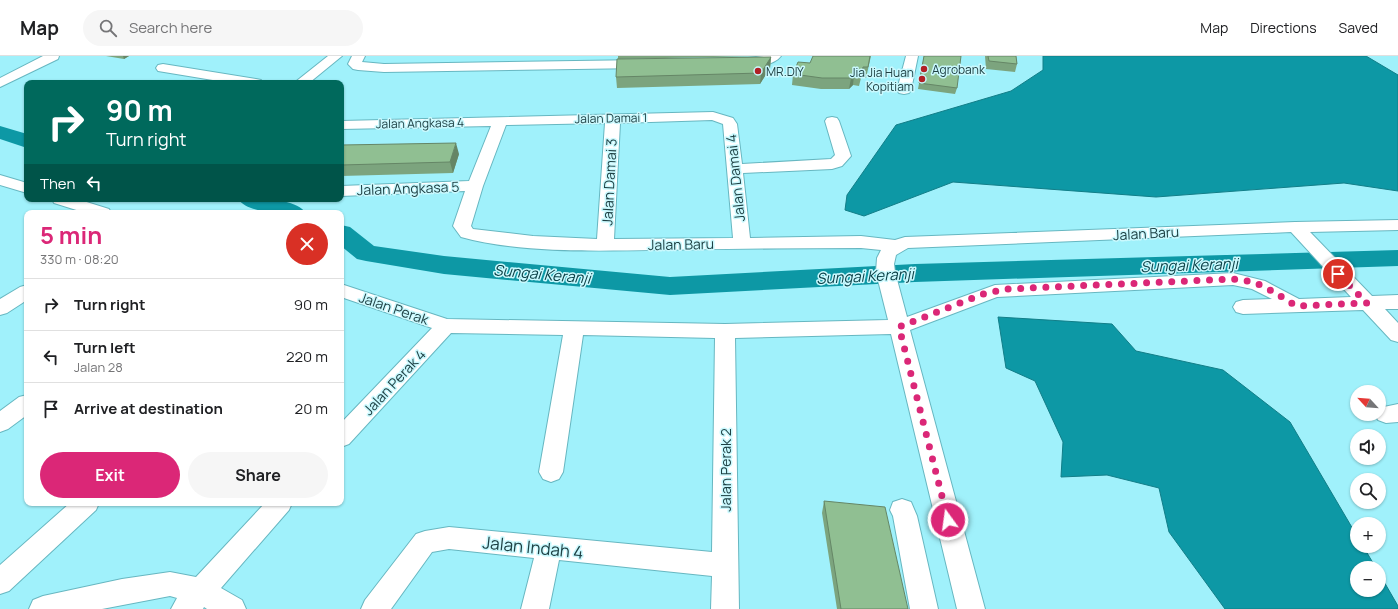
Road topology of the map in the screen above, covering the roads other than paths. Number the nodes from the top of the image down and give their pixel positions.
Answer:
1 (53, 56) edge
2 (184, 56) edge
3 (336, 56) edge
4 (359, 56) edge
5 (536, 56) edge
6 (775, 56) edge
7 (912, 56) edge
8 (651, 61) edge
9 (733, 63) edge
10 (527, 66) junction
11 (4, 78) edge
12 (237, 80) edge
13 (305, 80) edge
14 (904, 90) dead end
15 (613, 118) junction
16 (721, 118) joint
17 (500, 121) junction
18 (832, 121) dead end
19 (344, 125) edge
20 (734, 169) junction
21 (0, 180) edge
22 (475, 186) junction
23 (24, 187) edge
24 (344, 191) edge
25 (69, 202) edge
26 (94, 210) edge
27 (1398, 225) edge
28 (1295, 227) junction
29 (742, 244) junction
30 (605, 245) junction
31 (895, 246) junction
32 (344, 291) edge
33 (24, 292) edge
34 (4, 302) edge
35 (1398, 302) edge
36 (1367, 303) junction
37 (1296, 306) junction
38 (1243, 307) dead end
39 (446, 326) junction
40 (899, 327) junction
41 (574, 328) junction
42 (724, 331) junction
43 (1398, 335) edge
44 (24, 405) edge
45 (0, 423) edge
46 (344, 435) edge
47 (551, 472) dead end
48 (84, 506) edge
49 (277, 506) edge
50 (902, 510) dead end
51 (549, 549) junction
52 (724, 565) junction
53 (0, 582) edge
54 (193, 600) edge
55 (43, 609) edge
56 (232, 609) edge
57 (375, 609) edge
58 (535, 609) edge
59 (725, 609) edge
60 (924, 609) edge
61 (971, 609) edge

1 - 11 street
2 - 12 street
3 - 13 street
4 - 10 street
5 - 10 street
6 - 9 street
7 - 14 street
8 - 10 street
15 - 16 street, Jalan Damai 1
15 - 17 street, Jalan Damai 1
15 - 30 street, Jalan Damai 3
16 - 20 street, Jalan Damai 4
17 - 19 street, Jalan Angkasa 4
17 - 22 street
18 - 20 street
20 - 29 street, Jalan Damai 4
21 - 23 street
22 - 24 street, Jalan Angkasa 5
22 - 30 street, Jalan Baru
25 - 26 street
27 - 28 street, Jalan Baru
28 - 31 street, Jalan Baru
28 - 36 street
29 - 30 street, Jalan Baru
29 - 31 street, Jalan Baru
31 - 40 street
32 - 39 street, Jalan Perak
33 - 34 street
35 - 36 street
36 - 37 street
36 - 43 street
37 - 38 street
37 - 40 street
39 - 41 street, Jalan Perak
39 - 46 street, Jalan Perak 4
40 - 42 street, Jalan Perak
40 - 61 street
41 - 42 street, Jalan Perak
41 - 47 street
42 - 52 street, Jalan Perak 2
44 - 45 street
48 - 53 street
49 - 54 street
50 - 60 street
51 - 52 street, Jalan Indah 4
51 - 57 street, Jalan Indah 4
51 - 58 street
52 - 59 street, Jalan Perak 2
54 - 55 street
54 - 56 street

